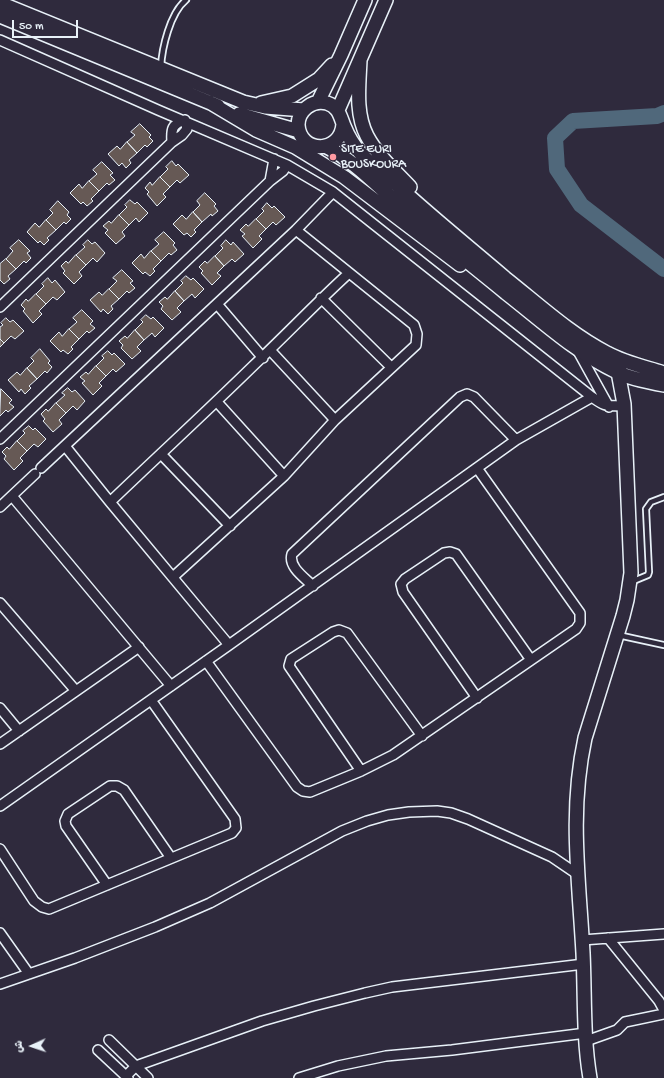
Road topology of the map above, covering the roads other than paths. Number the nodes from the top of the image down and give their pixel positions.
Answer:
1 (186, 0) edge
2 (366, 0) edge
3 (386, 0) edge
4 (0, 3) edge
5 (0, 16) edge
6 (0, 40) edge
7 (341, 55) junction
8 (360, 60) junction
9 (161, 69) junction
10 (209, 102) junction
11 (318, 102) junction
12 (254, 105) junction
13 (304, 110) junction
14 (338, 110) junction
15 (184, 120) junction
16 (343, 124) junction
17 (299, 131) junction
18 (325, 146) junction
19 (274, 158) junction
20 (287, 165) junction
21 (270, 181) junction
22 (333, 192) junction
23 (296, 230) junction
24 (485, 261) junction
25 (349, 273) junction
26 (502, 290) junction
27 (321, 298) junction
28 (218, 304) junction
29 (0, 307) edge
30 (576, 348) junction
31 (270, 350) junction
32 (263, 358) junction
33 (620, 366) junction
34 (639, 366) junction
35 (391, 367) junction
36 (664, 373) edge
37 (635, 378) junction
38 (664, 385) edge
39 (592, 397) junction
40 (217, 402) junction
41 (624, 405) junction
42 (609, 407) junction
43 (335, 420) junction
44 (0, 439) edge
45 (516, 440) junction
46 (65, 446) junction
47 (161, 454) junction
48 (477, 468) junction
49 (284, 476) junction
50 (12, 496) junction
51 (664, 497) edge
52 (110, 502) junction
53 (0, 507) edge
54 (230, 526) junction
55 (173, 578) junction
56 (630, 583) junction
57 (313, 586) junction
58 (0, 603) edge
59 (617, 635) junction
60 (229, 645) junction
61 (664, 645) edge
62 (139, 647) junction
63 (531, 660) junction
64 (206, 661) junction
65 (171, 686) junction
66 (76, 691) junction
67 (477, 698) junction
68 (151, 700) junction
69 (0, 708) edge
70 (19, 731) junction
71 (422, 736) junction
72 (0, 744) edge
73 (361, 771) junction
74 (0, 806) edge
75 (0, 849) edge
76 (171, 858) junction
77 (577, 874) junction
78 (107, 885) junction
79 (0, 933) edge
80 (664, 934) edge
81 (608, 938) junction
82 (582, 940) junction
83 (584, 964) junction
84 (29, 974) junction
85 (0, 984) edge
86 (664, 1010) edge
87 (664, 1014) edge
88 (586, 1037) junction
89 (109, 1040) dead end
90 (98, 1050) dead end
91 (136, 1066) junction
92 (127, 1077) edge
93 (304, 1077) edge
94 (148, 1078) edge
95 (590, 1078) edge

1 - 9 lane
2 - 7 main road
3 - 8 main road
4 - 9 main road
5 - 10 main road
6 - 15 street
7 - 11 main road
7 - 12 main road
8 - 14 main road
8 - 24 main road
9 - 12 main road
10 - 17 main road
10 - 26 main road
11 - 13 main road
11 - 14 main road
12 - 13 main road
13 - 17 main road
14 - 16 main road
15 - 19 street
15 - 29 street
16 - 18 main road
16 - 24 main road
17 - 18 main road
18 - 26 main road
19 - 20 street
19 - 21 street
20 - 21 street
20 - 22 street
21 - 44 street
22 - 23 street
22 - 39 street
23 - 25 street
23 - 28 street
24 - 33 main road
25 - 27 street
25 - 35 street
26 - 30 main road
27 - 31 street
27 - 35 street
28 - 32 street
28 - 46 street
30 - 33 main road
30 - 42 street
31 - 32 street
31 - 43 street
32 - 40 street
33 - 34 main road
33 - 37 main road
33 - 41 main road
34 - 36 main road
34 - 37 main road
35 - 43 street
37 - 38 main road
37 - 41 main road
39 - 42 street
39 - 45 street
40 - 47 street
40 - 49 street
41 - 42 street
41 - 56 main road
43 - 49 street
45 - 48 street
45 - 57 street
46 - 50 street
46 - 52 street
47 - 52 street
47 - 54 street
48 - 57 street
48 - 63 street
49 - 54 street
50 - 53 street
50 - 62 street
51 - 56 lane
52 - 55 street
54 - 55 street
55 - 60 street
56 - 59 main road
57 - 60 street
58 - 66 street
59 - 61 lane
59 - 77 main road
60 - 64 street
62 - 65 street
62 - 66 street
63 - 67 street
63 - 67 street
64 - 65 street
64 - 73 street
65 - 68 street
66 - 70 street
67 - 71 street
68 - 74 street
68 - 76 street
69 - 70 street
70 - 72 street
71 - 73 street
71 - 73 street
75 - 78 street
76 - 78 street
76 - 78 street
77 - 82 main road
77 - 84 street
79 - 84 street
80 - 81 street
81 - 82 street
81 - 86 street
82 - 83 main road
83 - 88 main road
83 - 91 street
84 - 85 street
87 - 88 street
88 - 93 street
88 - 95 main road
89 - 91 street
90 - 92 street
91 - 92 street
91 - 94 street

